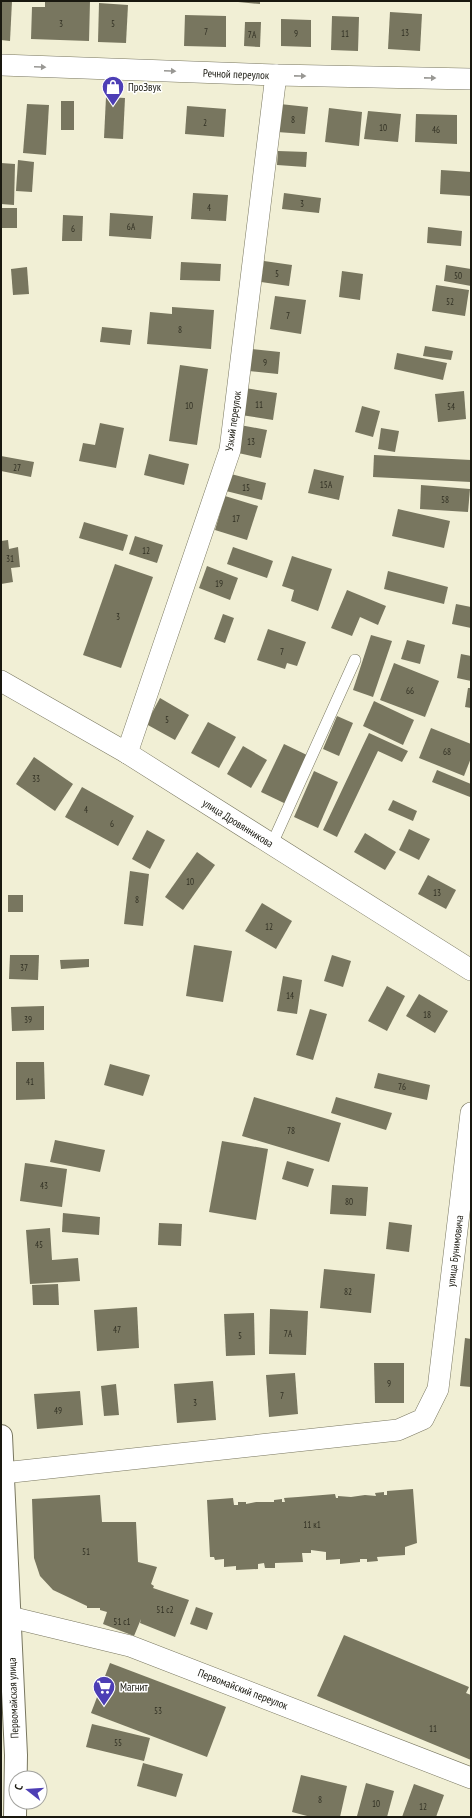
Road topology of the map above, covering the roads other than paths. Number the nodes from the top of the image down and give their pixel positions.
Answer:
1 (1, 65) edge
2 (276, 75) junction
3 (471, 79) edge
4 (355, 660) dead end
5 (1, 681) edge
6 (127, 753) junction
7 (272, 844) junction
8 (471, 970) edge
9 (471, 1117) edge
10 (1, 1436) edge
11 (3, 1473) junction
12 (10, 1617) junction
13 (471, 1778) edge
14 (15, 1817) edge

1 -> 2 street, Речной переулок
2 -> 3 street, Речной переулок
2 - 6 street, Узкий переулок
4 - 7 lane
5 - 6 street, улица Дровянникова
6 - 7 street, улица Дровянникова
7 - 8 street, улица Дровянникова
9 - 11 street, улица Бунимовича
10 - 11 street, Первомайская улица
11 - 12 street, Первомайская улица
12 - 13 street, Первомайский переулок
12 - 14 street, Первомайская улица

